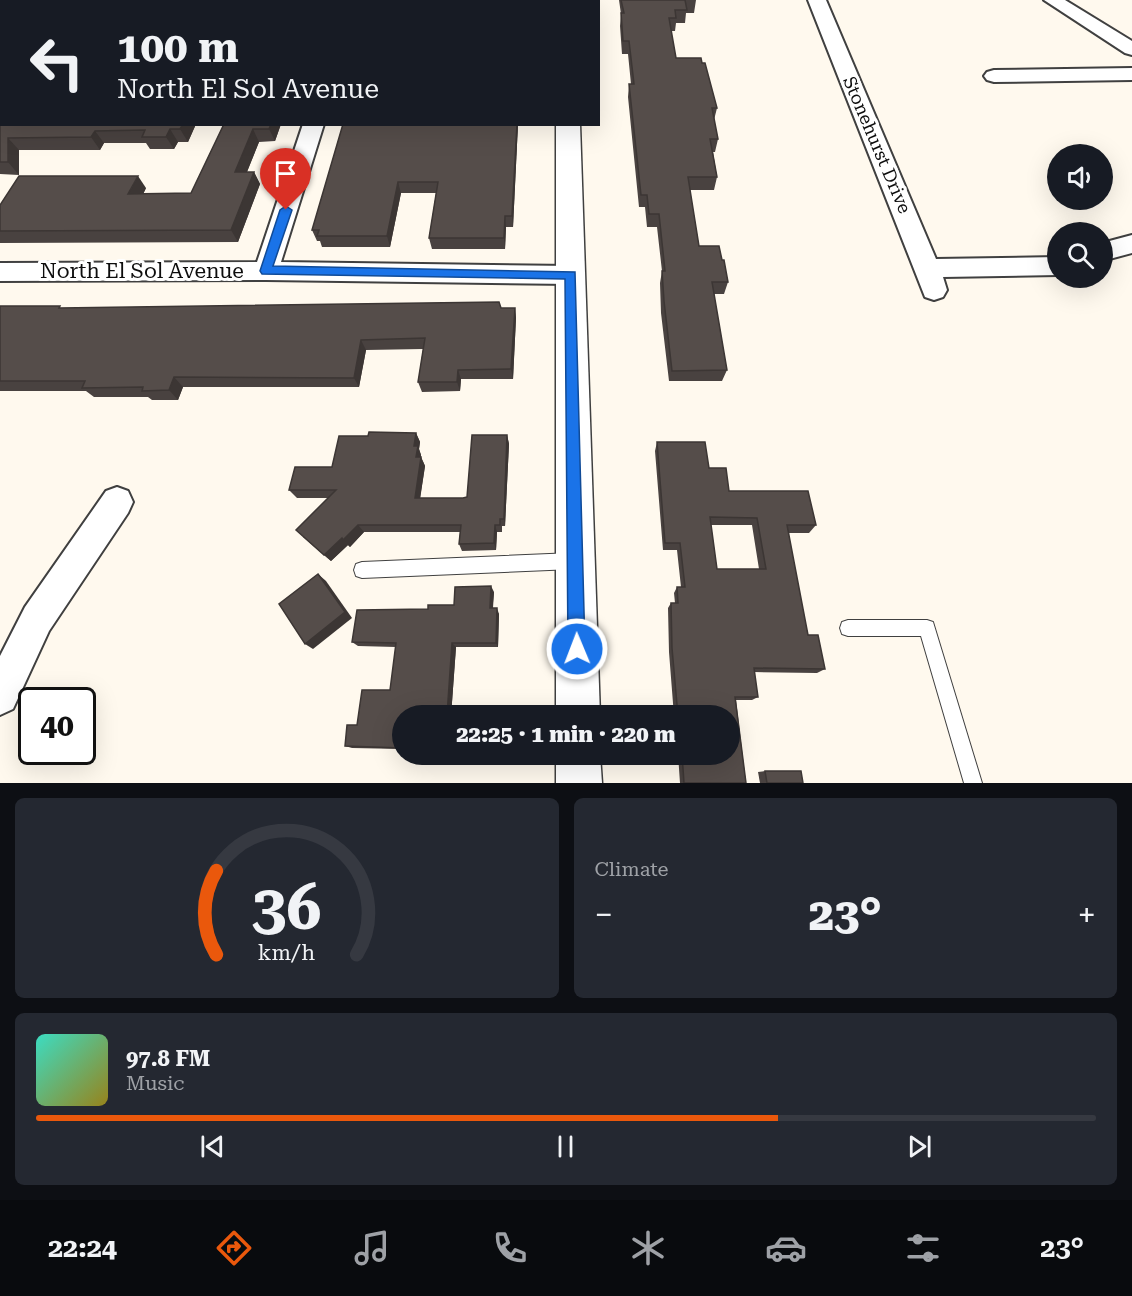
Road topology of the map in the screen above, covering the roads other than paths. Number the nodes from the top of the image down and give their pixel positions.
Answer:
1 (817, 0) edge
2 (1053, 0) edge
3 (1132, 49) edge
4 (1132, 74) edge
5 (994, 76) dead end
6 (313, 126) edge
7 (568, 126) edge
8 (1132, 244) edge
9 (1113, 249) edge
10 (1047, 267) edge
11 (266, 271) junction
12 (0, 272) edge
13 (571, 275) junction
14 (117, 502) dead end
15 (575, 561) junction
16 (362, 570) dead end
17 (848, 628) dead end
18 (0, 696) edge
19 (578, 705) edge
20 (578, 765) edge
21 (579, 783) edge
22 (973, 783) edge

1 - 10 street, Stonehurst Drive
2 - 3 street
4 - 5 street
6 - 11 street
7 - 13 street
8 - 9 street
11 - 12 street, North El Sol Avenue
11 - 13 street, North El Sol Avenue
13 - 15 street
14 - 18 street
15 - 16 lane
15 - 19 street
17 - 22 lane
20 - 21 street

